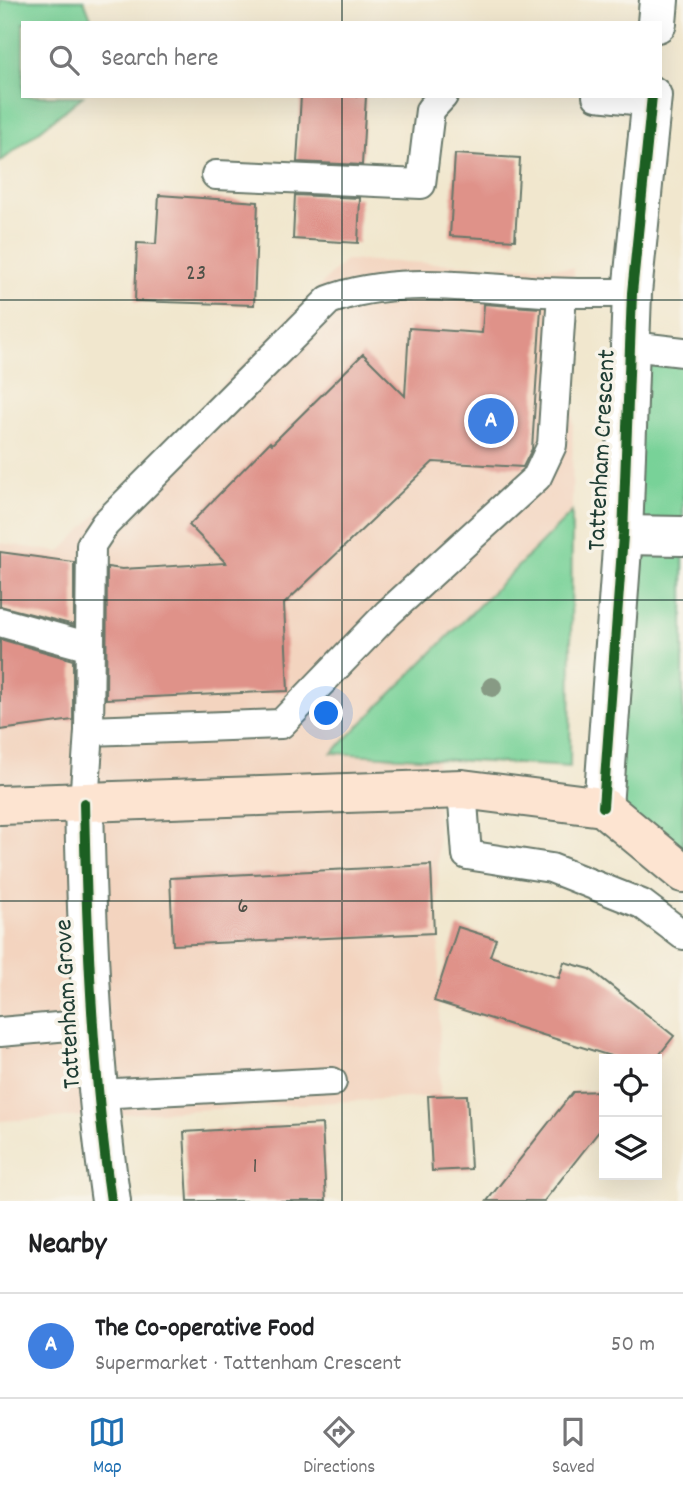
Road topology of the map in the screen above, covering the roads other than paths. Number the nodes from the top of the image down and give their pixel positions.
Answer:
1 (659, 0) edge
2 (657, 21) edge
3 (441, 98) edge
4 (634, 98) edge
5 (652, 99) edge
6 (216, 175) dead end
7 (562, 293) junction
8 (632, 293) junction
9 (631, 346) junction
10 (683, 352) edge
11 (623, 535) junction
12 (683, 536) edge
13 (0, 621) edge
14 (90, 647) junction
15 (89, 731) junction
16 (462, 789) junction
17 (84, 803) junction
18 (0, 805) edge
19 (603, 807) junction
20 (683, 873) edge
21 (683, 935) edge
22 (92, 1024) junction
23 (0, 1032) edge
24 (332, 1083) dead end
25 (96, 1094) junction
26 (111, 1201) edge

1 - 2 street
3 - 6 lane
4 - 5 lane
5 - 8 street, Tattenham Crescent
7 - 8 lane
7 - 14 lane
7 - 15 lane, Tattenham Crescent
8 - 9 street, Tattenham Crescent
9 - 10 lane
9 - 11 street, Tattenham Crescent
11 - 12 street
11 - 19 street, Tattenham Crescent
13 - 14 lane
14 - 15 lane
15 - 17 lane
16 - 17 main road
16 - 19 main road
16 - 21 lane
17 - 18 main road
17 - 22 street, Tattenham Grove
19 - 20 main road
22 - 23 lane
22 - 25 street, Tattenham Grove
24 - 25 lane
25 - 26 street, Tattenham Grove

